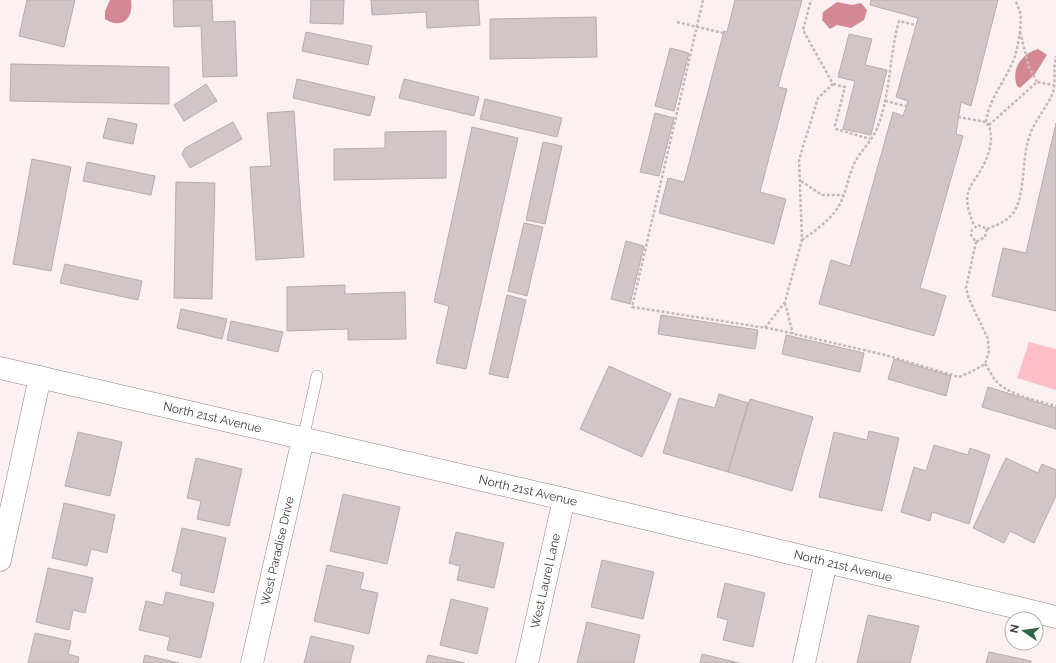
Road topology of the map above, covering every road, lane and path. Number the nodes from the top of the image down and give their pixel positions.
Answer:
1 (703, 0) edge
2 (811, 0) edge
3 (1016, 0) edge
4 (676, 22) dead end
5 (916, 25) dead end
6 (697, 27) junction
7 (1019, 27) junction
8 (723, 33) dead end
9 (1056, 56) edge
10 (1037, 82) junction
11 (833, 84) junction
12 (1054, 85) junction
13 (885, 101) junction
14 (906, 106) dead end
15 (958, 117) dead end
16 (986, 122) junction
17 (989, 125) junction
18 (870, 139) junction
19 (800, 181) junction
20 (843, 195) junction
21 (974, 226) junction
22 (988, 229) junction
23 (802, 240) junction
24 (976, 242) junction
25 (785, 302) junction
26 (765, 328) junction
27 (793, 334) junction
28 (985, 364) junction
29 (0, 368) edge
30 (317, 376) dead end
31 (40, 377) junction
32 (1056, 406) edge
33 (303, 439) junction
34 (564, 499) junction
35 (0, 560) edge
36 (826, 562) junction
37 (1056, 617) edge
38 (252, 663) edge
39 (527, 663) edge
40 (804, 663) edge

1 - 6 path
2 - 11 path
3 - 7 path
4 - 6 path
5 - 13 path
6 - 8 path
6 - 26 path
7 - 10 path
7 - 16 path
9 - 12 path
10 - 12 path
10 - 17 path
11 - 18 path
11 - 19 path
12 - 22 path
13 - 14 path
13 - 18 path
15 - 16 path
16 - 17 path
17 - 21 path
18 - 20 path
19 - 20 path
19 - 23 path
20 - 23 path
21 - 22 path
21 - 24 path
22 - 24 path
23 - 25 path
24 - 28 path
25 - 26 path
25 - 27 path
26 - 27 path
27 - 28 path
28 - 32 path
29 - 31 street, North 21st Avenue
30 - 33 lane
31 - 33 street, North 21st Avenue
31 - 35 street
33 - 34 street, North 21st Avenue
33 - 38 street, West Paradise Drive
34 - 36 street, North 21st Avenue
34 - 39 street, West Laurel Lane
36 - 37 street, North 21st Avenue
36 - 40 street

